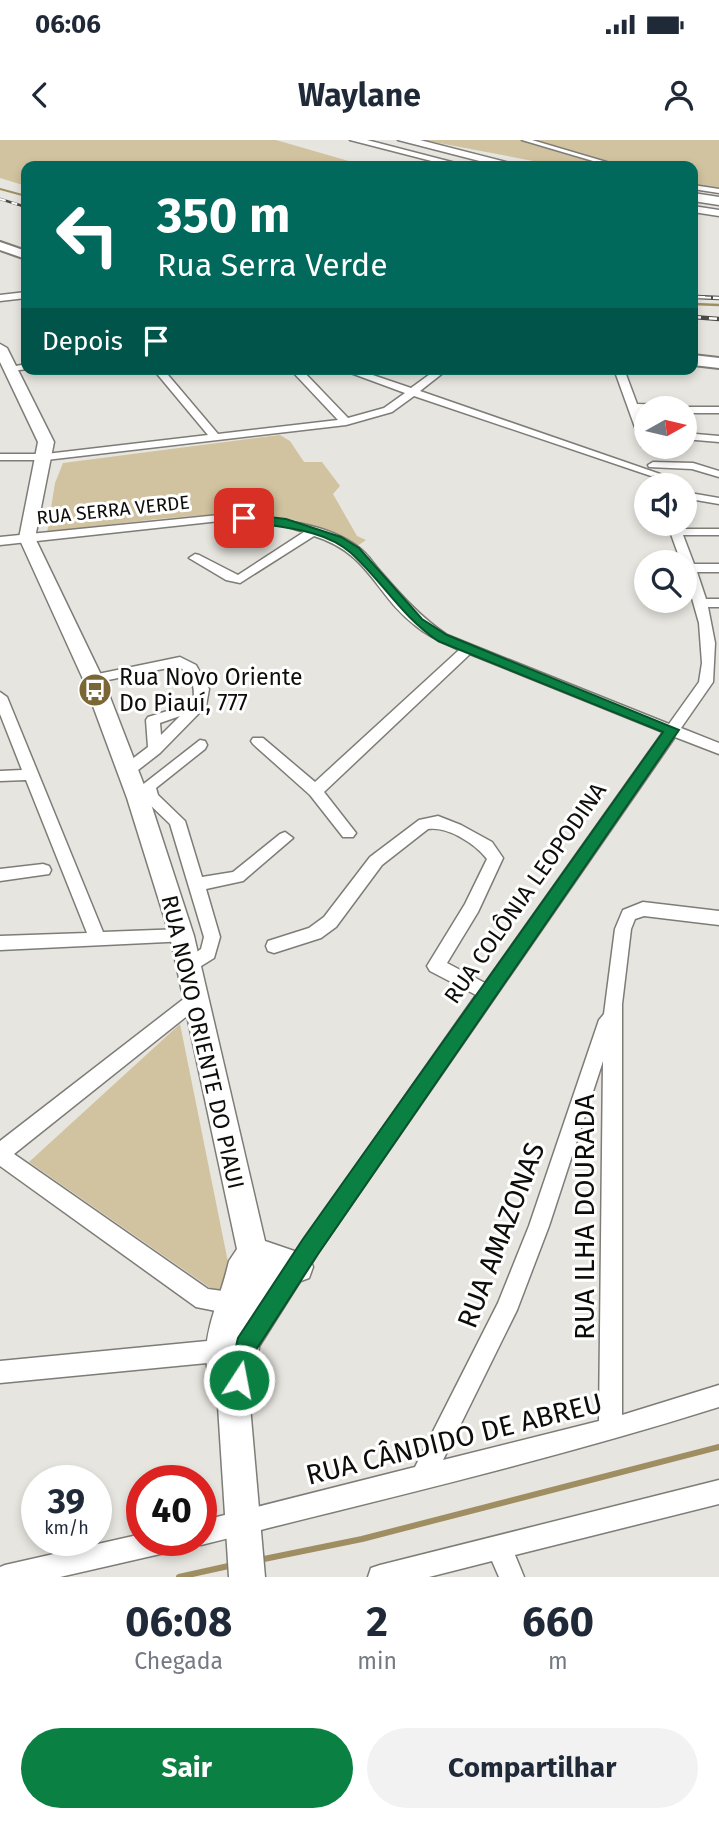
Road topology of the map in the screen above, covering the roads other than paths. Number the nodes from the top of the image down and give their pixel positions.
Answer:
1 (355, 140) edge
2 (404, 140) edge
3 (525, 140) edge
4 (441, 161) edge
5 (493, 161) edge
6 (599, 161) edge
7 (698, 188) edge
8 (719, 191) edge
9 (698, 198) edge
10 (719, 201) edge
11 (698, 210) edge
12 (719, 213) edge
13 (0, 246) edge
14 (0, 254) edge
15 (21, 254) edge
16 (21, 261) edge
17 (21, 296) edge
18 (0, 298) edge
19 (0, 348) edge
20 (698, 361) edge
21 (719, 363) edge
22 (698, 367) edge
23 (18, 368) edge
24 (719, 369) edge
25 (163, 375) edge
26 (301, 375) edge
27 (362, 375) edge
28 (435, 375) edge
29 (621, 375) edge
30 (412, 393) junction
31 (633, 407) edge
32 (697, 410) edge
33 (719, 410) edge
34 (346, 422) junction
35 (697, 437) edge
36 (216, 438) junction
37 (719, 439) edge
38 (0, 457) edge
39 (46, 457) junction
40 (650, 473) edge
41 (664, 473) edge
42 (719, 474) edge
43 (697, 497) edge
44 (719, 500) edge
45 (315, 530) junction
46 (697, 530) edge
47 (719, 532) edge
48 (27, 538) junction
49 (0, 541) edge
50 (195, 558) dead end
51 (697, 568) edge
52 (719, 568) edge
53 (697, 591) edge
54 (701, 603) junction
55 (719, 603) edge
56 (468, 649) junction
57 (716, 666) edge
58 (93, 679) junction
59 (0, 697) edge
60 (200, 706) junction
61 (672, 730) junction
62 (258, 741) dead end
63 (200, 744) dead end
64 (719, 749) edge
65 (155, 750) junction
66 (128, 770) junction
67 (32, 775) junction
68 (0, 776) edge
69 (315, 791) junction
70 (348, 833) dead end
71 (285, 838) dead end
72 (43, 870) dead end
73 (0, 875) edge
74 (197, 884) junction
75 (719, 918) edge
76 (182, 936) junction
77 (99, 940) junction
78 (0, 943) edge
79 (274, 946) dead end
80 (190, 966) junction
81 (488, 993) junction
82 (196, 999) junction
83 (613, 1004) junction
84 (3, 1162) edge
85 (249, 1240) junction
86 (296, 1270) junction
87 (241, 1299) junction
88 (233, 1349) junction
89 (0, 1372) edge
90 (719, 1396) edge
91 (610, 1430) junction
92 (422, 1478) junction
93 (719, 1492) edge
94 (243, 1530) junction
95 (217, 1532) edge
96 (126, 1550) edge
97 (499, 1550) junction
98 (5, 1577) edge
99 (247, 1577) edge
100 (380, 1577) edge
101 (512, 1577) edge

1 - 4 street
2 - 5 highway
3 - 6 street
7 - 8 street
9 - 10 highway
11 - 12 street
13 - 15 main road
14 - 16 main road
17 - 18 street
19 - 23 street
20 - 21 main road
22 - 24 main road
23 - 39 street
25 - 36 street
26 - 34 street
27 - 30 street
28 - 30 street
29 - 31 street
30 - 34 street
30 - 40 street
32 - 33 street
34 - 36 street
35 - 37 street
36 - 39 street
38 - 39 street
39 - 48 street
41 - 42 street
43 - 44 street
45 - 48 street, RUA SERRA VERDE
45 - 50 street
45 - 56 street, RUA SERRA VERDE
46 - 47 street
48 - 49 street, RUA SERRA VERDE
48 - 58 street, RUA NOVO ORIENTE DO PIAUI
51 - 52 street
53 - 54 street, RUA COLÔNIA LEOPODINA
54 - 55 street
54 - 57 street, RUA COLÔNIA LEOPODINA
56 - 61 street, RUA SERRA VERDE
56 - 69 street
57 - 61 street, RUA COLÔNIA LEOPODINA
58 - 60 street
58 - 66 street, RUA NOVO ORIENTE DO PIAUI
59 - 67 street
60 - 65 street
60 - 65 street
61 - 64 street, RUA SERRA VERDE
61 - 81 street, RUA COLÔNIA LEOPODINA
62 - 69 street
63 - 74 street
65 - 66 street
66 - 76 street, RUA NOVO ORIENTE DO PIAUI
67 - 68 street
67 - 77 street
69 - 70 street
71 - 74 street
72 - 73 street
74 - 80 street
75 - 83 street
76 - 77 street
76 - 80 street, RUA NOVO ORIENTE DO PIAUI
77 - 78 street
79 - 81 street
80 - 82 street, RUA NOVO ORIENTE DO PIAUI
81 - 86 street, RUA COLÔNIA LEOPODINA
82 - 84 street
82 - 85 street, RUA NOVO ORIENTE DO PIAUI
83 - 91 street, RUA ILHA DOURADA
83 - 92 street, RUA AMAZONAS
84 - 87 street
85 - 86 street
85 - 87 street, RUA NOVO ORIENTE DO PIAUI
86 - 87 street, RUA COLÔNIA LEOPODINA
86 - 88 street, RUA COLÔNIA LEOPODINA
87 - 88 street, RUA NOVO ORIENTE DO PIAUI
88 - 89 street
88 - 94 street, RUA NOVO ORIENTE DO PIAUI
90 - 91 street, RUA CÂNDIDO DE ABREU
91 - 92 street, RUA CÂNDIDO DE ABREU
92 - 94 street, RUA CÂNDIDO DE ABREU
93 - 97 street
94 - 95 street, RUA CÂNDIDO DE ABREU
94 - 99 street, RUA NOVO ORIENTE DO PIAUI
96 - 98 street
97 - 100 street
97 - 101 street

